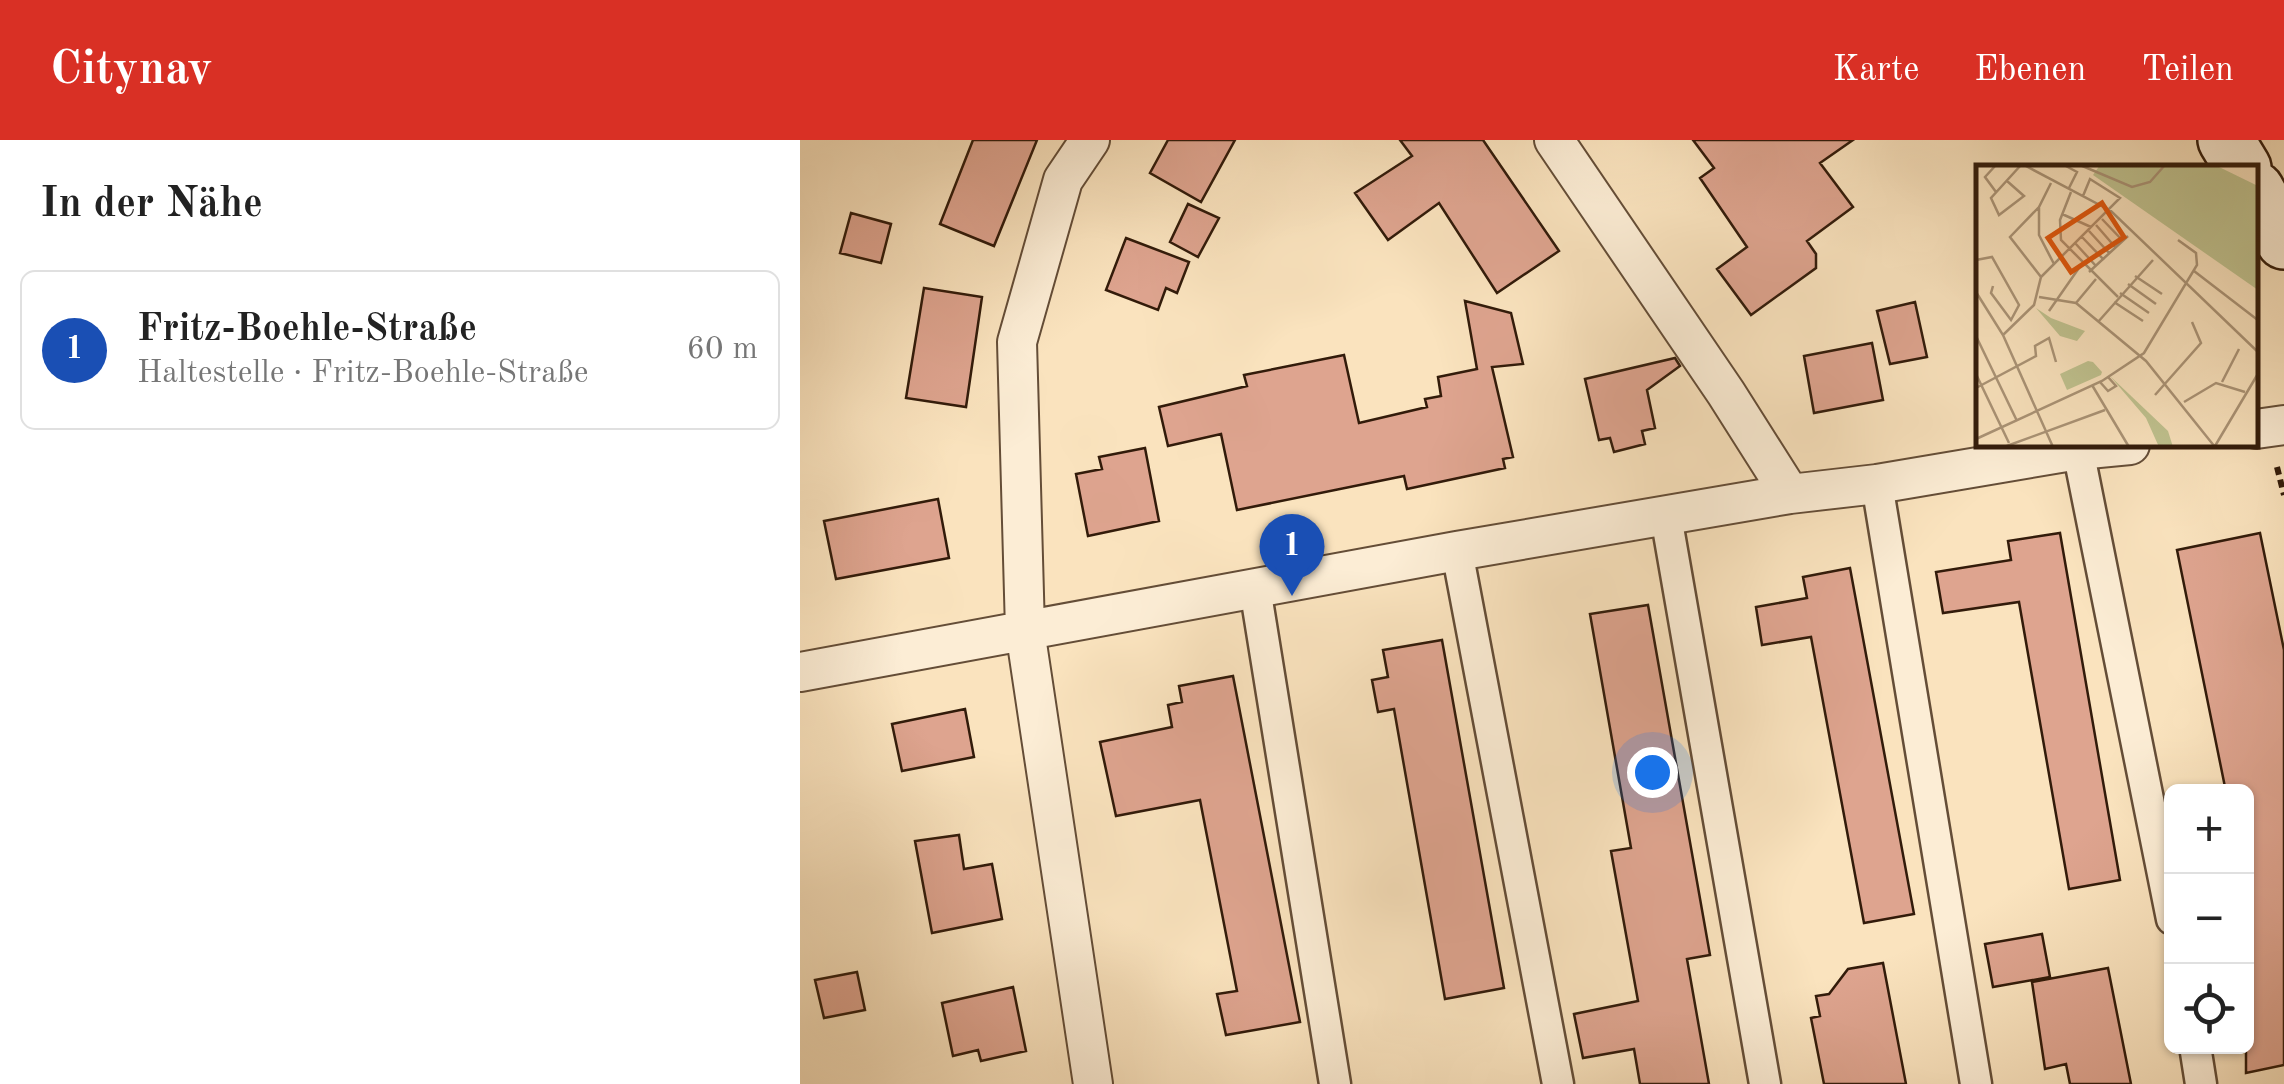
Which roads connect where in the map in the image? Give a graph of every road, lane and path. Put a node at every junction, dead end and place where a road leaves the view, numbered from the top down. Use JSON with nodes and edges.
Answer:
{"nodes":[{"id":1,"x":1090,"y":140,"type":"edge"},
{"id":2,"x":1554,"y":140,"type":"edge"},
{"id":3,"x":2226,"y":140,"type":"edge"},
{"id":4,"x":2242,"y":165,"type":"edge"},
{"id":5,"x":2259,"y":195,"type":"edge"},
{"id":6,"x":2284,"y":241,"type":"edge"},
{"id":7,"x":2284,"y":425,"type":"edge"},
{"id":8,"x":2259,"y":429,"type":"edge"},
{"id":9,"x":2099,"y":448,"type":"edge"},
{"id":10,"x":2078,"y":450,"type":"junction"},
{"id":11,"x":1877,"y":484,"type":"junction"},
{"id":12,"x":1790,"y":494,"type":"junction"},
{"id":13,"x":1666,"y":516,"type":"junction"},
{"id":14,"x":1456,"y":551,"type":"junction"},
{"id":15,"x":1255,"y":588,"type":"junction"},
{"id":16,"x":1025,"y":630,"type":"junction"},
{"id":17,"x":800,"y":672,"type":"edge"},
{"id":18,"x":2164,"y":878,"type":"edge"},
{"id":19,"x":2195,"y":1054,"type":"edge"},
{"id":20,"x":1093,"y":1084,"type":"edge"},
{"id":21,"x":1336,"y":1084,"type":"edge"},
{"id":22,"x":1558,"y":1084,"type":"edge"},
{"id":23,"x":1765,"y":1084,"type":"edge"},
{"id":24,"x":1976,"y":1084,"type":"edge"},
{"id":25,"x":2201,"y":1084,"type":"edge"}],
"edges":[{"from":1,"to":16,"type":"street"},
{"from":2,"to":12,"type":"street"},
{"from":3,"to":4,"type":"main road"},
{"from":5,"to":6,"type":"main road"},
{"from":7,"to":8,"type":"street"},
{"from":9,"to":10,"type":"street"},
{"from":10,"to":11,"type":"street"},
{"from":10,"to":18,"type":"street"},
{"from":11,"to":12,"type":"street"},
{"from":11,"to":24,"type":"street"},
{"from":12,"to":13,"type":"street"},
{"from":13,"to":14,"type":"street"},
{"from":13,"to":23,"type":"street"},
{"from":14,"to":15,"type":"street"},
{"from":14,"to":22,"type":"street"},
{"from":15,"to":16,"type":"street"},
{"from":15,"to":21,"type":"street"},
{"from":16,"to":17,"type":"street"},
{"from":16,"to":20,"type":"street"},
{"from":19,"to":25,"type":"street"}]}
